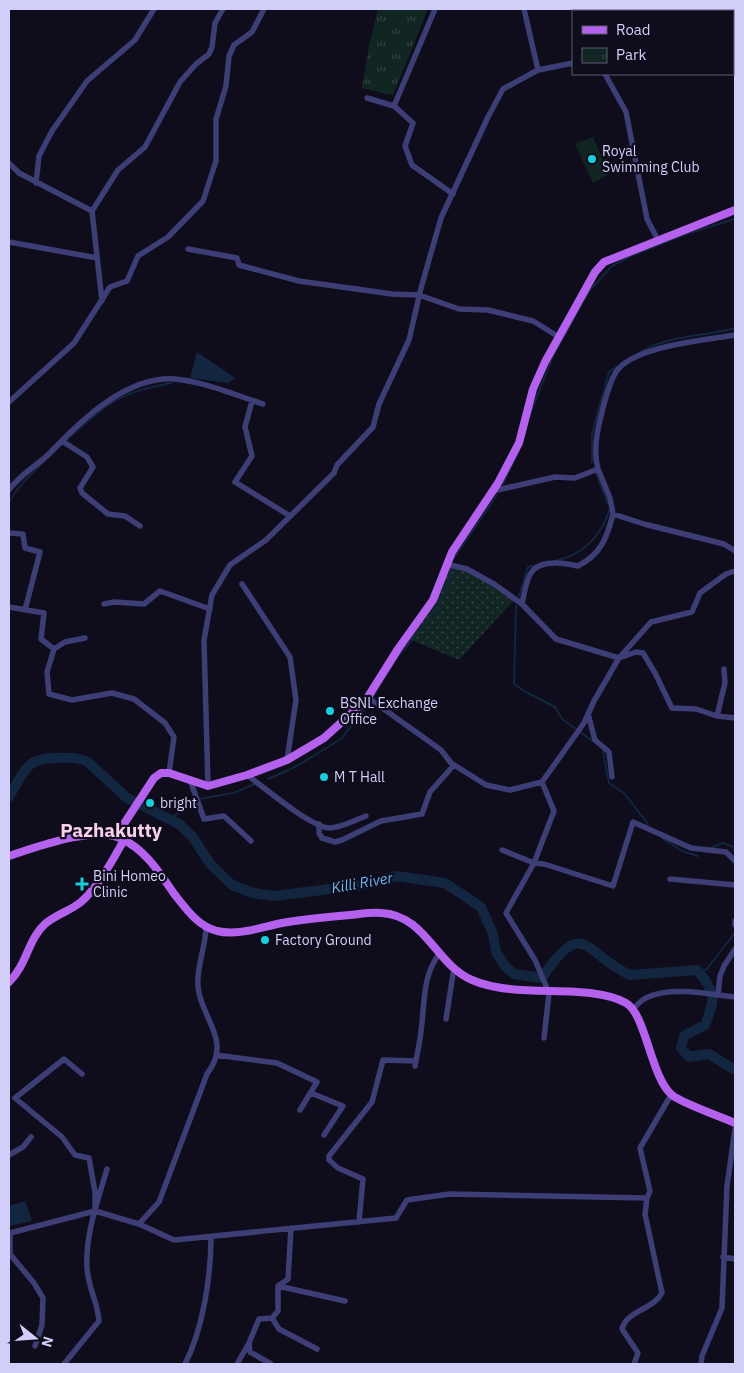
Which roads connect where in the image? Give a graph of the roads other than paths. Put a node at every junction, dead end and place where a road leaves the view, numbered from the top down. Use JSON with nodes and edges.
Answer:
{"nodes":[{"id":1,"x":154,"y":9,"type":"edge"},
{"id":2,"x":223,"y":9,"type":"edge"},
{"id":3,"x":264,"y":9,"type":"edge"},
{"id":4,"x":435,"y":9,"type":"edge"},
{"id":5,"x":524,"y":9,"type":"edge"},
{"id":6,"x":572,"y":63,"type":"edge"},
{"id":7,"x":538,"y":70,"type":"junction"},
{"id":8,"x":606,"y":75,"type":"edge"},
{"id":9,"x":367,"y":98,"type":"dead end"},
{"id":10,"x":394,"y":106,"type":"junction"},
{"id":11,"x":9,"y":163,"type":"edge"},
{"id":12,"x":36,"y":183,"type":"junction"},
{"id":13,"x":453,"y":194,"type":"junction"},
{"id":14,"x":735,"y":210,"type":"edge"},
{"id":15,"x":92,"y":211,"type":"junction"},
{"id":16,"x":658,"y":240,"type":"junction"},
{"id":17,"x":9,"y":242,"type":"edge"},
{"id":18,"x":188,"y":249,"type":"dead end"},
{"id":19,"x":97,"y":258,"type":"junction"},
{"id":20,"x":420,"y":295,"type":"junction"},
{"id":21,"x":102,"y":301,"type":"junction"},
{"id":22,"x":735,"y":335,"type":"edge"},
{"id":23,"x":559,"y":337,"type":"junction"},
{"id":24,"x":252,"y":401,"type":"junction"},
{"id":25,"x":9,"y":402,"type":"edge"},
{"id":26,"x":263,"y":404,"type":"dead end"},
{"id":27,"x":62,"y":440,"type":"junction"},
{"id":28,"x":598,"y":469,"type":"junction"},
{"id":29,"x":9,"y":490,"type":"edge"},
{"id":30,"x":493,"y":491,"type":"junction"},
{"id":31,"x":613,"y":514,"type":"junction"},
{"id":32,"x":290,"y":516,"type":"junction"},
{"id":33,"x":140,"y":526,"type":"dead end"},
{"id":34,"x":9,"y":533,"type":"edge"},
{"id":35,"x":735,"y":551,"type":"edge"},
{"id":36,"x":446,"y":564,"type":"junction"},
{"id":37,"x":735,"y":571,"type":"edge"},
{"id":38,"x":242,"y":584,"type":"dead end"},
{"id":39,"x":104,"y":604,"type":"dead end"},
{"id":40,"x":522,"y":604,"type":"junction"},
{"id":41,"x":9,"y":607,"type":"edge"},
{"id":42,"x":210,"y":609,"type":"junction"},
{"id":43,"x":25,"y":610,"type":"junction"},
{"id":44,"x":85,"y":638,"type":"dead end"},
{"id":45,"x":54,"y":648,"type":"junction"},
{"id":46,"x":619,"y":658,"type":"junction"},
{"id":47,"x":724,"y":669,"type":"dead end"},
{"id":48,"x":367,"y":697,"type":"junction"},
{"id":49,"x":588,"y":714,"type":"junction"},
{"id":50,"x":717,"y":716,"type":"junction"},
{"id":51,"x":735,"y":718,"type":"edge"},
{"id":52,"x":288,"y":760,"type":"junction"},
{"id":53,"x":454,"y":765,"type":"junction"},
{"id":54,"x":169,"y":773,"type":"junction"},
{"id":55,"x":247,"y":775,"type":"junction"},
{"id":56,"x":612,"y":778,"type":"dead end"},
{"id":57,"x":190,"y":780,"type":"junction"},
{"id":58,"x":542,"y":782,"type":"junction"},
{"id":59,"x":208,"y":786,"type":"junction"},
{"id":60,"x":366,"y":816,"type":"dead end"},
{"id":61,"x":319,"y":824,"type":"junction"},
{"id":62,"x":116,"y":836,"type":"junction"},
{"id":63,"x":124,"y":840,"type":"junction"},
{"id":64,"x":251,"y":841,"type":"dead end"},
{"id":65,"x":502,"y":850,"type":"dead end"},
{"id":66,"x":9,"y":856,"type":"edge"},
{"id":67,"x":735,"y":861,"type":"edge"},
{"id":68,"x":534,"y":863,"type":"junction"},
{"id":69,"x":670,"y":879,"type":"dead end"},
{"id":70,"x":735,"y":885,"type":"edge"},
{"id":71,"x":206,"y":926,"type":"junction"},
{"id":72,"x":735,"y":949,"type":"edge"},
{"id":73,"x":440,"y":953,"type":"junction"},
{"id":74,"x":454,"y":968,"type":"junction"},
{"id":75,"x":9,"y":982,"type":"edge"},
{"id":76,"x":548,"y":992,"type":"junction"},
{"id":77,"x":718,"y":995,"type":"junction"},
{"id":78,"x":735,"y":998,"type":"edge"},
{"id":79,"x":633,"y":1009,"type":"junction"},
{"id":80,"x":446,"y":1019,"type":"dead end"},
{"id":81,"x":544,"y":1038,"type":"dead end"},
{"id":82,"x":216,"y":1055,"type":"junction"},
{"id":83,"x":82,"y":1074,"type":"dead end"},
{"id":84,"x":311,"y":1093,"type":"junction"},
{"id":85,"x":672,"y":1095,"type":"junction"},
{"id":86,"x":300,"y":1110,"type":"dead end"},
{"id":87,"x":735,"y":1123,"type":"edge"},
{"id":88,"x":735,"y":1129,"type":"edge"},
{"id":89,"x":324,"y":1135,"type":"dead end"},
{"id":90,"x":31,"y":1137,"type":"dead end"},
{"id":91,"x":9,"y":1155,"type":"edge"},
{"id":92,"x":107,"y":1169,"type":"dead end"},
{"id":93,"x":646,"y":1198,"type":"junction"},
{"id":94,"x":95,"y":1210,"type":"junction"},
{"id":95,"x":359,"y":1222,"type":"junction"},
{"id":96,"x":139,"y":1224,"type":"junction"},
{"id":97,"x":291,"y":1228,"type":"junction"},
{"id":98,"x":211,"y":1237,"type":"junction"},
{"id":99,"x":10,"y":1253,"type":"edge"},
{"id":100,"x":723,"y":1257,"type":"junction"},
{"id":101,"x":735,"y":1259,"type":"edge"},
{"id":102,"x":278,"y":1286,"type":"junction"},
{"id":103,"x":345,"y":1301,"type":"dead end"},
{"id":104,"x":272,"y":1318,"type":"junction"},
{"id":105,"x":249,"y":1343,"type":"junction"},
{"id":106,"x":35,"y":1346,"type":"dead end"},
{"id":107,"x":317,"y":1349,"type":"dead end"},
{"id":108,"x":64,"y":1364,"type":"edge"},
{"id":109,"x":185,"y":1364,"type":"edge"},
{"id":110,"x":237,"y":1364,"type":"edge"},
{"id":111,"x":271,"y":1364,"type":"edge"},
{"id":112,"x":634,"y":1364,"type":"edge"},
{"id":113,"x":701,"y":1364,"type":"edge"}],
"edges":[{"from":1,"to":12,"type":"street"},
{"from":2,"to":15,"type":"street"},
{"from":3,"to":21,"type":"street"},
{"from":4,"to":10,"type":"street"},
{"from":5,"to":7,"type":"street"},
{"from":6,"to":7,"type":"street"},
{"from":7,"to":13,"type":"street"},
{"from":8,"to":16,"type":"street"},
{"from":9,"to":10,"type":"street"},
{"from":10,"to":13,"type":"street"},
{"from":11,"to":12,"type":"street"},
{"from":12,"to":15,"type":"street"},
{"from":13,"to":20,"type":"street"},
{"from":14,"to":16,"type":"main road"},
{"from":15,"to":19,"type":"street"},
{"from":16,"to":23,"type":"main road"},
{"from":17,"to":19,"type":"street"},
{"from":18,"to":20,"type":"street"},
{"from":19,"to":21,"type":"street"},
{"from":20,"to":23,"type":"street"},
{"from":20,"to":32,"type":"street"},
{"from":21,"to":25,"type":"street"},
{"from":22,"to":28,"type":"street"},
{"from":23,"to":30,"type":"main road"},
{"from":24,"to":26,"type":"street"},
{"from":24,"to":27,"type":"street"},
{"from":24,"to":32,"type":"street"},
{"from":27,"to":29,"type":"street"},
{"from":27,"to":33,"type":"street"},
{"from":28,"to":30,"type":"street"},
{"from":28,"to":31,"type":"street"},
{"from":30,"to":36,"type":"main road"},
{"from":31,"to":35,"type":"street"},
{"from":31,"to":40,"type":"street"},
{"from":32,"to":42,"type":"street"},
{"from":34,"to":43,"type":"street"},
{"from":36,"to":40,"type":"street"},
{"from":36,"to":48,"type":"main road"},
{"from":37,"to":46,"type":"street"},
{"from":38,"to":52,"type":"street"},
{"from":39,"to":42,"type":"street"},
{"from":40,"to":46,"type":"street"},
{"from":41,"to":43,"type":"street"},
{"from":42,"to":59,"type":"street"},
{"from":43,"to":45,"type":"street"},
{"from":44,"to":45,"type":"street"},
{"from":45,"to":54,"type":"street"},
{"from":46,"to":49,"type":"street"},
{"from":46,"to":50,"type":"street"},
{"from":47,"to":50,"type":"street"},
{"from":48,"to":52,"type":"main road"},
{"from":48,"to":53,"type":"street"},
{"from":49,"to":56,"type":"street"},
{"from":49,"to":58,"type":"street"},
{"from":50,"to":51,"type":"street"},
{"from":52,"to":55,"type":"main road"},
{"from":53,"to":58,"type":"street"},
{"from":53,"to":61,"type":"street"},
{"from":54,"to":57,"type":"main road"},
{"from":54,"to":62,"type":"main road"},
{"from":55,"to":59,"type":"main road"},
{"from":55,"to":61,"type":"street"},
{"from":57,"to":59,"type":"main road"},
{"from":57,"to":64,"type":"street"},
{"from":58,"to":68,"type":"street"},
{"from":60,"to":61,"type":"street"},
{"from":62,"to":63,"type":"main road"},
{"from":62,"to":66,"type":"main road"},
{"from":63,"to":71,"type":"main road"},
{"from":63,"to":75,"type":"main road"},
{"from":65,"to":68,"type":"street"},
{"from":67,"to":68,"type":"street"},
{"from":68,"to":76,"type":"street"},
{"from":69,"to":70,"type":"street"},
{"from":71,"to":73,"type":"main road"},
{"from":71,"to":82,"type":"street"},
{"from":72,"to":77,"type":"street"},
{"from":73,"to":74,"type":"main road"},
{"from":73,"to":95,"type":"street"},
{"from":74,"to":76,"type":"main road"},
{"from":74,"to":80,"type":"street"},
{"from":76,"to":79,"type":"main road"},
{"from":76,"to":81,"type":"street"},
{"from":77,"to":78,"type":"street"},
{"from":77,"to":79,"type":"street"},
{"from":79,"to":85,"type":"main road"},
{"from":82,"to":84,"type":"street"},
{"from":82,"to":96,"type":"street"},
{"from":83,"to":94,"type":"street"},
{"from":84,"to":86,"type":"street"},
{"from":84,"to":89,"type":"street"},
{"from":85,"to":87,"type":"main road"},
{"from":85,"to":93,"type":"street"},
{"from":88,"to":100,"type":"street"},
{"from":90,"to":91,"type":"street"},
{"from":92,"to":94,"type":"street"},
{"from":93,"to":95,"type":"street"},
{"from":93,"to":112,"type":"street"},
{"from":94,"to":96,"type":"street"},
{"from":94,"to":99,"type":"street"},
{"from":94,"to":108,"type":"street"},
{"from":95,"to":97,"type":"street"},
{"from":96,"to":98,"type":"street"},
{"from":97,"to":98,"type":"street"},
{"from":97,"to":102,"type":"street"},
{"from":98,"to":109,"type":"street"},
{"from":99,"to":106,"type":"street"},
{"from":100,"to":101,"type":"street"},
{"from":100,"to":113,"type":"street"},
{"from":102,"to":103,"type":"street"},
{"from":102,"to":104,"type":"street"},
{"from":104,"to":105,"type":"street"},
{"from":104,"to":107,"type":"street"},
{"from":105,"to":110,"type":"street"},
{"from":105,"to":111,"type":"street"}]}
